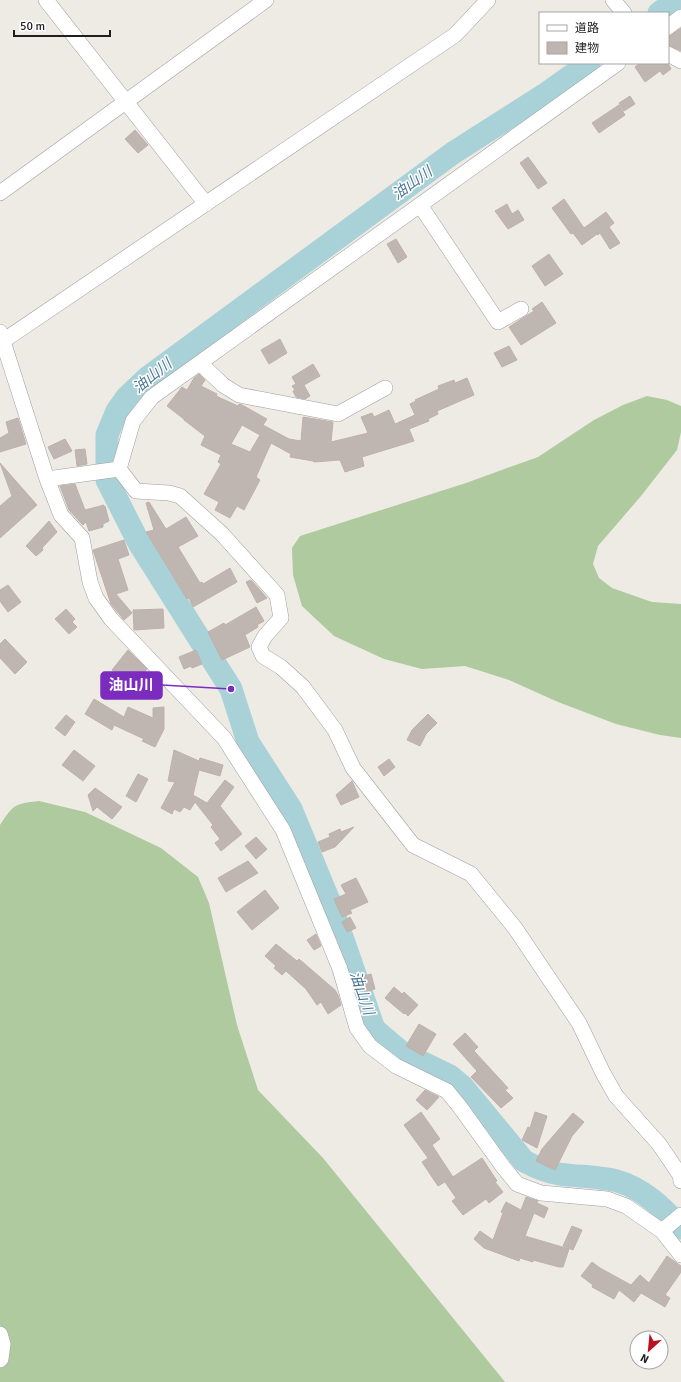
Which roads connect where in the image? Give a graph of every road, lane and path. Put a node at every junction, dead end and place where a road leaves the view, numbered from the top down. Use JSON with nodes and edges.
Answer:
{"nodes":[{"id":1,"x":46,"y":0,"type":"edge"},
{"id":2,"x":266,"y":0,"type":"edge"},
{"id":3,"x":488,"y":0,"type":"edge"},
{"id":4,"x":613,"y":0,"type":"edge"},
{"id":5,"x":623,"y":12,"type":"edge"},
{"id":6,"x":681,"y":17,"type":"edge"},
{"id":7,"x":669,"y":26,"type":"edge"},
{"id":8,"x":669,"y":55,"type":"edge"},
{"id":9,"x":681,"y":61,"type":"edge"},
{"id":10,"x":617,"y":64,"type":"edge"},
{"id":11,"x":126,"y":102,"type":"junction"},
{"id":12,"x":0,"y":193,"type":"edge"},
{"id":13,"x":206,"y":204,"type":"junction"},
{"id":14,"x":420,"y":205,"type":"junction"},
{"id":15,"x":521,"y":309,"type":"dead end"},
{"id":16,"x":1,"y":339,"type":"edge"},
{"id":17,"x":200,"y":363,"type":"junction"},
{"id":18,"x":385,"y":388,"type":"dead end"},
{"id":19,"x":119,"y":469,"type":"junction"},
{"id":20,"x":48,"y":479,"type":"junction"},
{"id":21,"x":681,"y":1181,"type":"edge"},
{"id":22,"x":681,"y":1215,"type":"edge"},
{"id":23,"x":662,"y":1231,"type":"junction"},
{"id":24,"x":681,"y":1255,"type":"edge"},
{"id":25,"x":0,"y":1334,"type":"edge"},
{"id":26,"x":0,"y":1360,"type":"edge"}],
"edges":[{"from":1,"to":11,"type":"street"},
{"from":2,"to":11,"type":"street"},
{"from":3,"to":13,"type":"street"},
{"from":4,"to":5,"type":"street"},
{"from":6,"to":7,"type":"street"},
{"from":8,"to":9,"type":"street"},
{"from":10,"to":14,"type":"street"},
{"from":11,"to":12,"type":"street"},
{"from":11,"to":13,"type":"street"},
{"from":13,"to":16,"type":"street"},
{"from":14,"to":15,"type":"street"},
{"from":14,"to":17,"type":"street"},
{"from":16,"to":20,"type":"street"},
{"from":17,"to":18,"type":"street"},
{"from":17,"to":19,"type":"street"},
{"from":19,"to":20,"type":"street"},
{"from":19,"to":21,"type":"street"},
{"from":20,"to":23,"type":"street"},
{"from":22,"to":23,"type":"street"},
{"from":23,"to":24,"type":"street"},
{"from":25,"to":26,"type":"street"}]}
